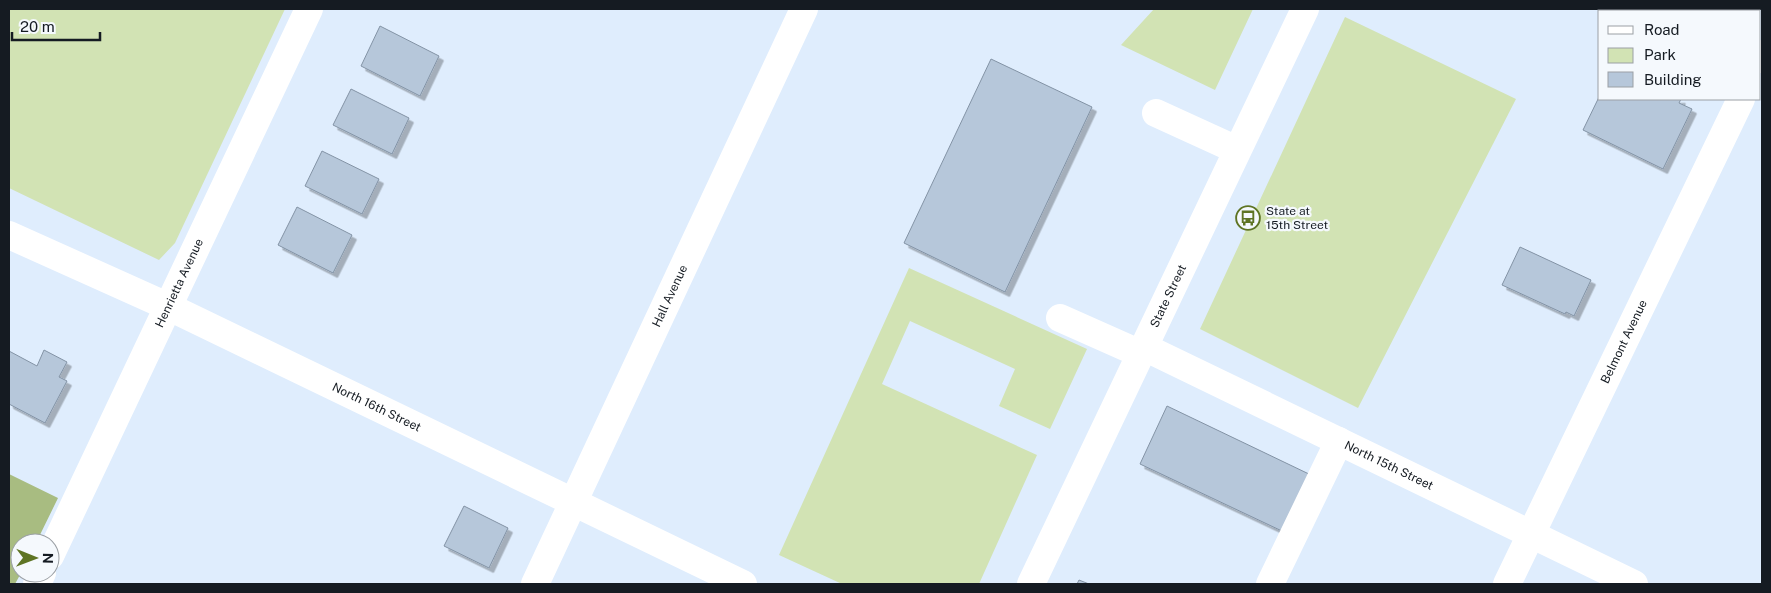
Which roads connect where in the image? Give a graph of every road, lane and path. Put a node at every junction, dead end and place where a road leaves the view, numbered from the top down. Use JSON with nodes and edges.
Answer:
{"nodes":[{"id":1,"x":309,"y":9,"type":"edge"},
{"id":2,"x":804,"y":9,"type":"edge"},
{"id":3,"x":1306,"y":9,"type":"edge"},
{"id":4,"x":1741,"y":100,"type":"edge"},
{"id":5,"x":1156,"y":114,"type":"dead end"},
{"id":6,"x":1237,"y":150,"type":"junction"},
{"id":7,"x":9,"y":234,"type":"edge"},
{"id":8,"x":167,"y":306,"type":"junction"},
{"id":9,"x":1060,"y":318,"type":"dead end"},
{"id":10,"x":1142,"y":351,"type":"junction"},
{"id":11,"x":1339,"y":441,"type":"junction"},
{"id":12,"x":573,"y":503,"type":"junction"},
{"id":13,"x":1531,"y":534,"type":"junction"},
{"id":14,"x":60,"y":535,"type":"edge"},
{"id":15,"x":535,"y":584,"type":"edge"},
{"id":16,"x":742,"y":584,"type":"edge"},
{"id":17,"x":1031,"y":584,"type":"edge"},
{"id":18,"x":1270,"y":584,"type":"edge"},
{"id":19,"x":1507,"y":584,"type":"edge"},
{"id":20,"x":1634,"y":584,"type":"edge"}],
"edges":[{"from":1,"to":8,"type":"street","name":"Henrietta Avenue"},
{"from":2,"to":12,"type":"street","name":"Hall Avenue"},
{"from":3,"to":6,"type":"street","name":"State Street"},
{"from":4,"to":13,"type":"street","name":"Belmont Avenue"},
{"from":5,"to":6,"type":"street"},
{"from":6,"to":10,"type":"street","name":"State Street"},
{"from":7,"to":8,"type":"street","name":"North 16th Street"},
{"from":8,"to":12,"type":"street","name":"North 16th Street"},
{"from":8,"to":14,"type":"street","name":"Henrietta Avenue"},
{"from":9,"to":10,"type":"street","name":"North 15th Street"},
{"from":10,"to":11,"type":"street","name":"North 15th Street"},
{"from":10,"to":17,"type":"street","name":"State Street"},
{"from":11,"to":13,"type":"street","name":"North 15th Street"},
{"from":11,"to":18,"type":"street"},
{"from":12,"to":15,"type":"street","name":"Hall Avenue"},
{"from":12,"to":16,"type":"street","name":"North 16th Street"},
{"from":13,"to":19,"type":"street","name":"Belmont Avenue"},
{"from":13,"to":20,"type":"street","name":"North 15th Street"}]}
